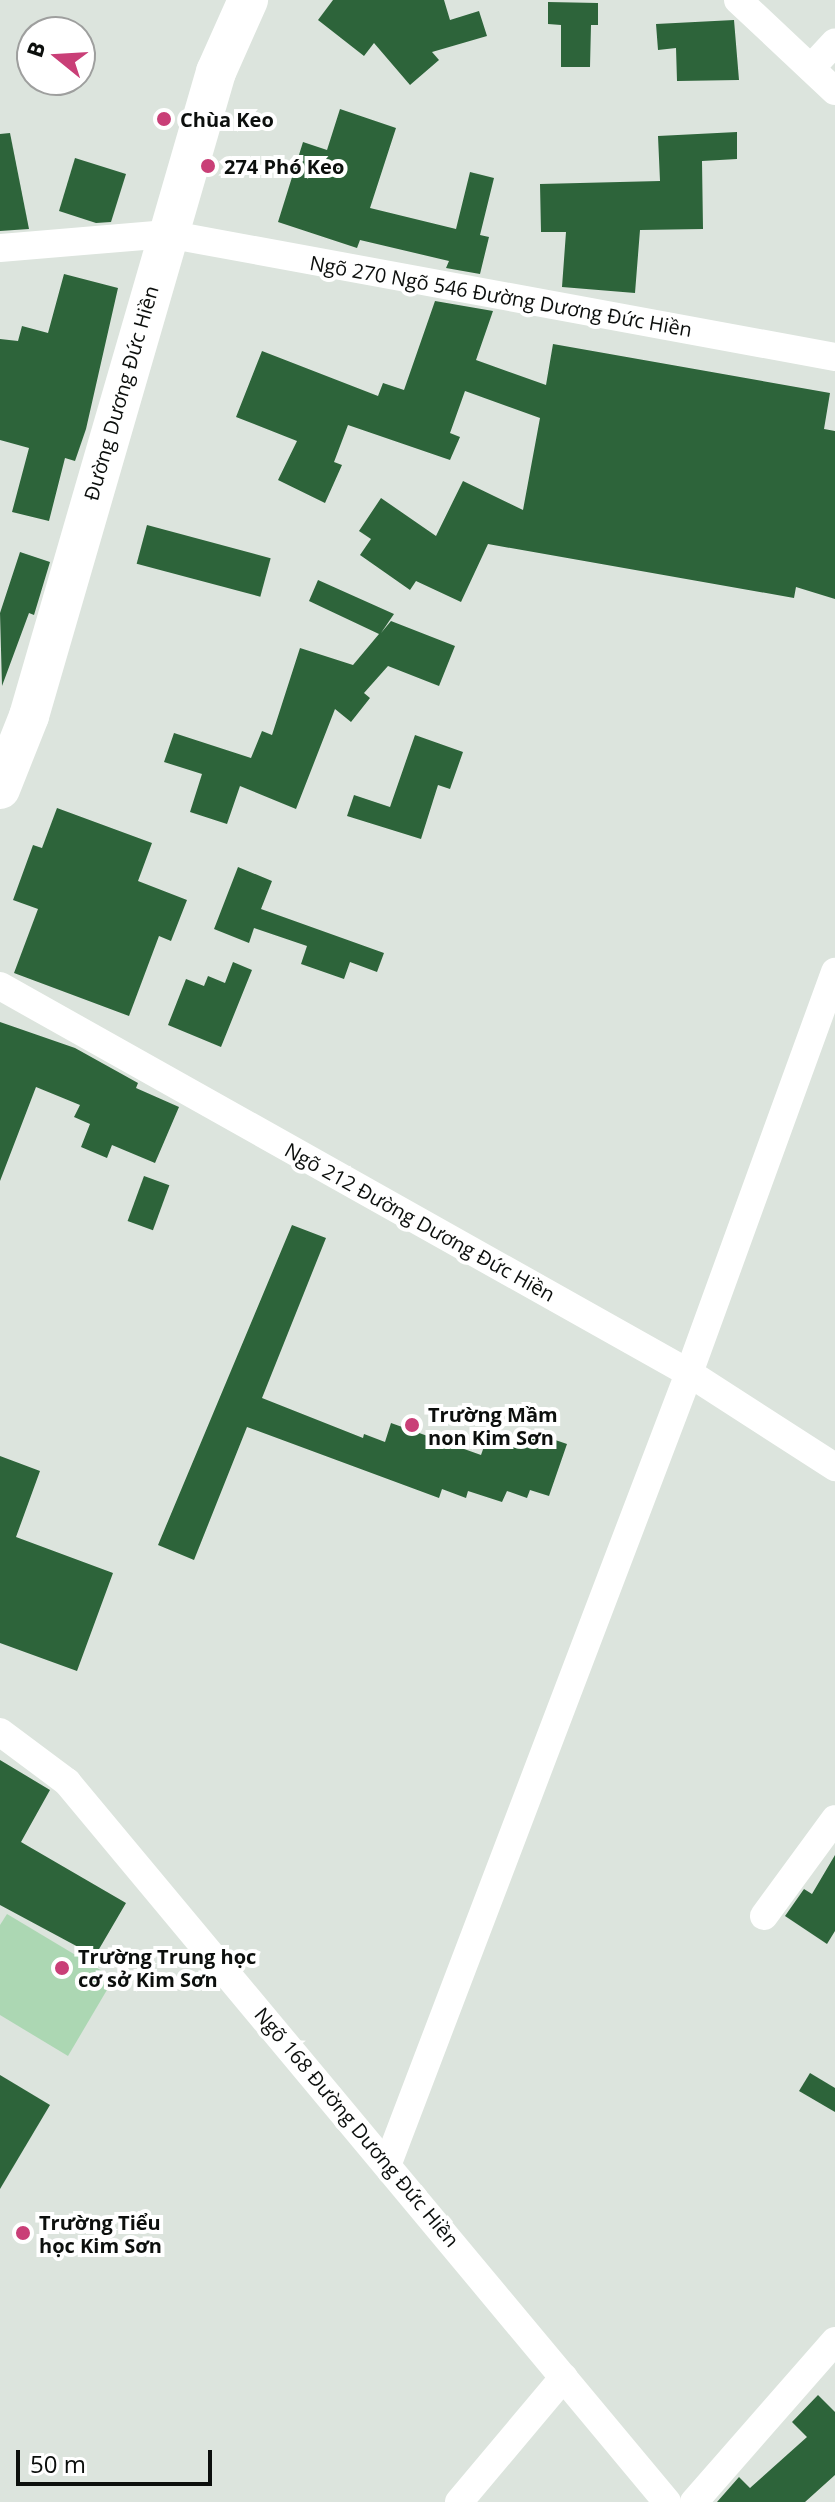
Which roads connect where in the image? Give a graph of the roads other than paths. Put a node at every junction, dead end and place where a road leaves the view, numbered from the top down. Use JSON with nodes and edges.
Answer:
{"nodes":[{"id":1,"x":248,"y":0,"type":"edge"},
{"id":2,"x":738,"y":0,"type":"edge"},
{"id":3,"x":835,"y":42,"type":"edge"},
{"id":4,"x":811,"y":68,"type":"junction"},
{"id":5,"x":835,"y":91,"type":"edge"},
{"id":6,"x":167,"y":234,"type":"junction"},
{"id":7,"x":0,"y":248,"type":"edge"},
{"id":8,"x":835,"y":357,"type":"edge"},
{"id":9,"x":0,"y":789,"type":"edge"},
{"id":10,"x":835,"y":972,"type":"edge"},
{"id":11,"x":0,"y":986,"type":"edge"},
{"id":12,"x":689,"y":1373,"type":"junction"},
{"id":13,"x":835,"y":1467,"type":"edge"},
{"id":14,"x":0,"y":1732,"type":"edge"},
{"id":15,"x":835,"y":1819,"type":"edge"},
{"id":16,"x":764,"y":1916,"type":"dead end"},
{"id":17,"x":388,"y":2163,"type":"junction"},
{"id":18,"x":835,"y":2341,"type":"edge"},
{"id":19,"x":564,"y":2377,"type":"junction"},
{"id":20,"x":459,"y":2502,"type":"edge"},
{"id":21,"x":667,"y":2502,"type":"edge"},
{"id":22,"x":694,"y":2502,"type":"edge"}],
"edges":[{"from":1,"to":6,"type":"highway","name":"Đường Dương Đức Hiền"},
{"from":2,"to":4,"type":"street"},
{"from":3,"to":4,"type":"street"},
{"from":4,"to":5,"type":"street"},
{"from":6,"to":7,"type":"street","name":"Ngõ 270 Ngõ 546 Đường Dương Đức Hiền"},
{"from":6,"to":8,"type":"street","name":"Ngõ 270 Ngõ 546 Đường Dương Đức Hiền"},
{"from":6,"to":9,"type":"highway","name":"Đường Dương Đức Hiền"},
{"from":10,"to":12,"type":"street"},
{"from":11,"to":12,"type":"street","name":"Ngõ 212 Đường Dương Đức Hiền"},
{"from":12,"to":13,"type":"street","name":"Ngõ 212 Đường Dương Đức Hiền"},
{"from":12,"to":17,"type":"street"},
{"from":14,"to":17,"type":"street","name":"Ngõ 168 Đường Dương Đức Hiền"},
{"from":15,"to":16,"type":"street"},
{"from":17,"to":19,"type":"street","name":"Ngõ 168 Đường Dương Đức Hiền"},
{"from":18,"to":22,"type":"street"},
{"from":19,"to":20,"type":"street"},
{"from":19,"to":21,"type":"street","name":"Ngõ 168 Đường Dương Đức Hiền"}]}
